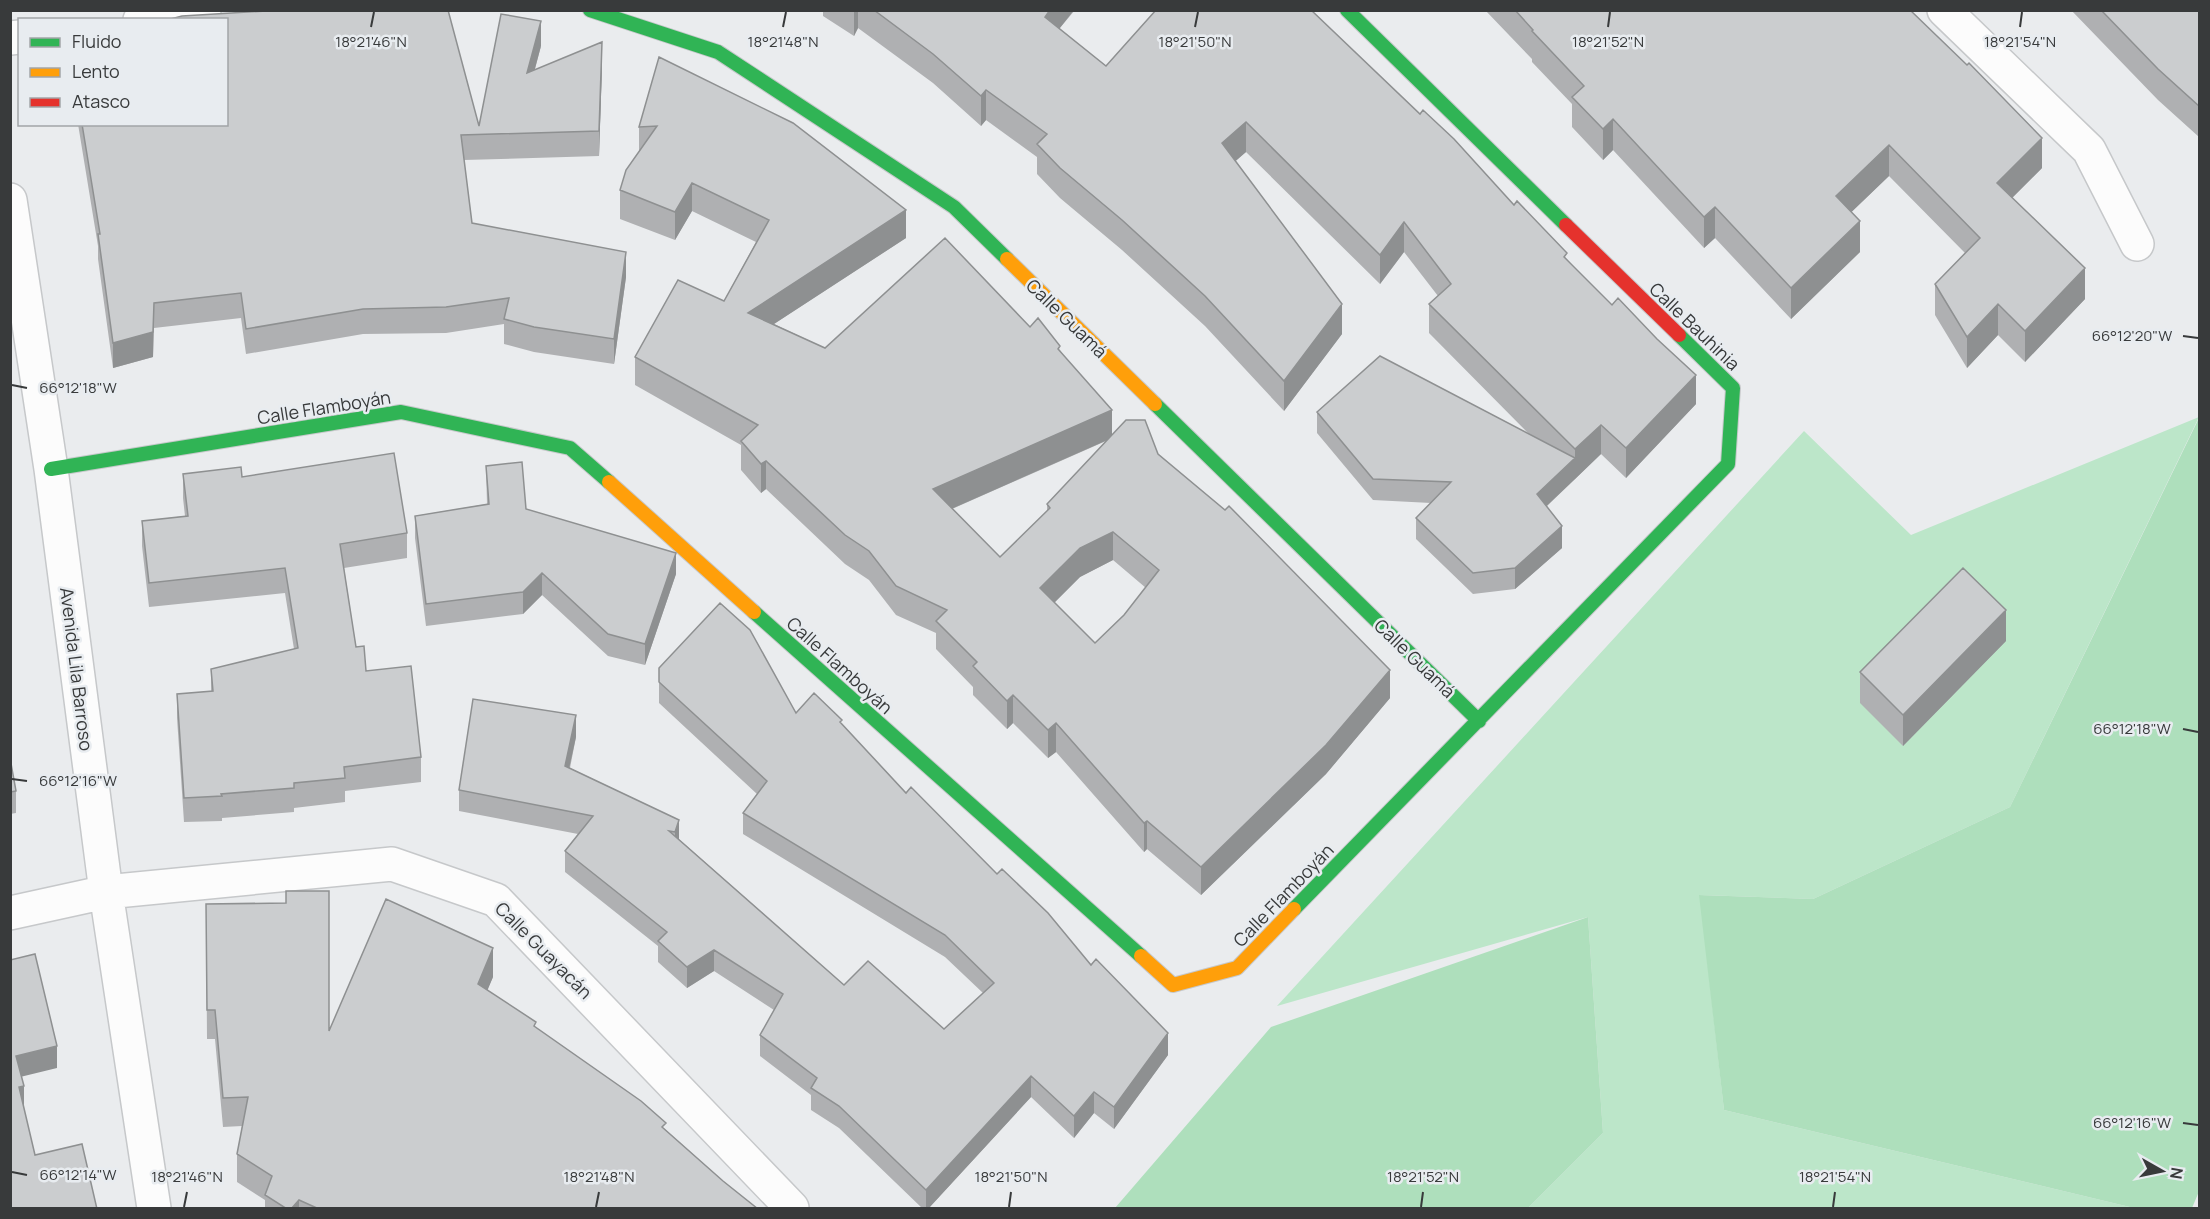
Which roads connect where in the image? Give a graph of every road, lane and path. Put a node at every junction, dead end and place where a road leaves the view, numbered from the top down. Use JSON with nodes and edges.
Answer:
{"nodes":[{"id":1,"x":204,"y":10,"type":"edge"},
{"id":2,"x":590,"y":10,"type":"edge"},
{"id":3,"x":1347,"y":10,"type":"edge"},
{"id":4,"x":1944,"y":10,"type":"edge"},
{"id":5,"x":153,"y":18,"type":"edge"},
{"id":6,"x":10,"y":200,"type":"edge"},
{"id":7,"x":2137,"y":244,"type":"dead end"},
{"id":8,"x":51,"y":470,"type":"junction"},
{"id":9,"x":1479,"y":721,"type":"junction"},
{"id":10,"x":106,"y":892,"type":"junction"},
{"id":11,"x":10,"y":913,"type":"edge"},
{"id":12,"x":154,"y":1209,"type":"edge"},
{"id":13,"x":792,"y":1209,"type":"edge"}],
"edges":[{"from":1,"to":5,"type":"street"},
{"from":2,"to":9,"type":"street","name":"Calle Guamá"},
{"from":3,"to":9,"type":"street","name":"Calle Bauhinia"},
{"from":4,"to":7,"type":"street"},
{"from":6,"to":8,"type":"street","name":"Avenida Lila Barroso"},
{"from":8,"to":9,"type":"street","name":"Calle Flamboyán"},
{"from":8,"to":10,"type":"street","name":"Avenida Lila Barroso"},
{"from":10,"to":11,"type":"street","name":"Calle Guayacán"},
{"from":10,"to":12,"type":"street","name":"Avenida Lila Barroso"},
{"from":10,"to":13,"type":"street","name":"Calle Guayacán"}]}
